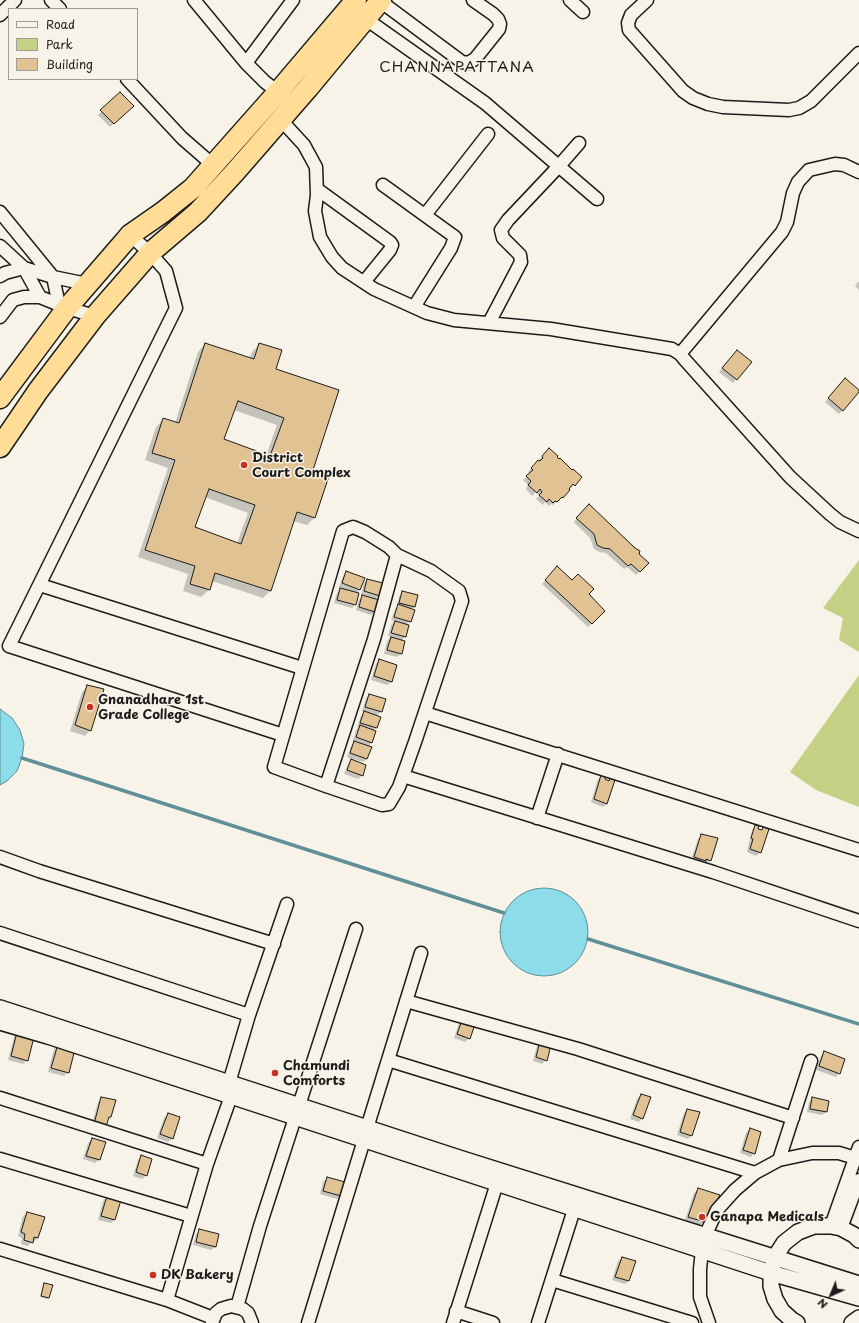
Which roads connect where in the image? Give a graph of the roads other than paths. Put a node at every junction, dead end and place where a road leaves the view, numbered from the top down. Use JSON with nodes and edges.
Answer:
{"nodes":[{"id":1,"x":14,"y":0,"type":"edge"},
{"id":2,"x":51,"y":0,"type":"edge"},
{"id":3,"x":194,"y":0,"type":"edge"},
{"id":4,"x":294,"y":0,"type":"edge"},
{"id":5,"x":356,"y":0,"type":"edge"},
{"id":6,"x":473,"y":0,"type":"edge"},
{"id":7,"x":570,"y":0,"type":"edge"},
{"id":8,"x":647,"y":0,"type":"edge"},
{"id":9,"x":380,"y":1,"type":"edge"},
{"id":10,"x":59,"y":8,"type":"edge"},
{"id":11,"x":583,"y":12,"type":"dead end"},
{"id":12,"x":0,"y":15,"type":"edge"},
{"id":13,"x":366,"y":19,"type":"junction"},
{"id":14,"x":859,"y":53,"type":"edge"},
{"id":15,"x":246,"y":63,"type":"junction"},
{"id":16,"x":128,"y":80,"type":"edge"},
{"id":17,"x":272,"y":99,"type":"junction"},
{"id":18,"x":281,"y":120,"type":"junction"},
{"id":19,"x":488,"y":134,"type":"dead end"},
{"id":20,"x":579,"y":143,"type":"dead end"},
{"id":21,"x":213,"y":166,"type":"junction"},
{"id":22,"x":559,"y":166,"type":"junction"},
{"id":23,"x":859,"y":172,"type":"edge"},
{"id":24,"x":384,"y":185,"type":"dead end"},
{"id":25,"x":317,"y":189,"type":"junction"},
{"id":26,"x":597,"y":199,"type":"dead end"},
{"id":27,"x":0,"y":212,"type":"edge"},
{"id":28,"x":425,"y":215,"type":"junction"},
{"id":29,"x":130,"y":235,"type":"junction"},
{"id":30,"x":0,"y":246,"type":"edge"},
{"id":31,"x":150,"y":253,"type":"junction"},
{"id":32,"x":24,"y":268,"type":"junction"},
{"id":33,"x":0,"y":276,"type":"edge"},
{"id":34,"x":53,"y":277,"type":"junction"},
{"id":35,"x":364,"y":282,"type":"junction"},
{"id":36,"x":87,"y":284,"type":"junction"},
{"id":37,"x":40,"y":297,"type":"junction"},
{"id":38,"x":63,"y":306,"type":"junction"},
{"id":39,"x":414,"y":307,"type":"junction"},
{"id":40,"x":95,"y":316,"type":"junction"},
{"id":41,"x":0,"y":317,"type":"edge"},
{"id":42,"x":489,"y":323,"type":"junction"},
{"id":43,"x":680,"y":354,"type":"junction"},
{"id":44,"x":0,"y":398,"type":"edge"},
{"id":45,"x":0,"y":447,"type":"edge"},
{"id":46,"x":859,"y":531,"type":"edge"},
{"id":47,"x":397,"y":555,"type":"junction"},
{"id":48,"x":40,"y":584,"type":"junction"},
{"id":49,"x":302,"y":668,"type":"junction"},
{"id":50,"x":425,"y":713,"type":"junction"},
{"id":51,"x":283,"y":735,"type":"junction"},
{"id":52,"x":558,"y":754,"type":"junction"},
{"id":53,"x":403,"y":776,"type":"junction"},
{"id":54,"x":326,"y":786,"type":"junction"},
{"id":55,"x":537,"y":818,"type":"junction"},
{"id":56,"x":859,"y":850,"type":"edge"},
{"id":57,"x":0,"y":857,"type":"edge"},
{"id":58,"x":287,"y":904,"type":"dead end"},
{"id":59,"x":859,"y":922,"type":"edge"},
{"id":60,"x":356,"y":929,"type":"dead end"},
{"id":61,"x":0,"y":933,"type":"edge"},
{"id":62,"x":274,"y":944,"type":"junction"},
{"id":63,"x":421,"y":953,"type":"dead end"},
{"id":64,"x":406,"y":1001,"type":"junction"},
{"id":65,"x":0,"y":1008,"type":"edge"},
{"id":66,"x":249,"y":1015,"type":"junction"},
{"id":67,"x":0,"y":1022,"type":"edge"},
{"id":68,"x":388,"y":1060,"type":"junction"},
{"id":69,"x":812,"y":1061,"type":"dead end"},
{"id":70,"x":230,"y":1089,"type":"junction"},
{"id":71,"x":0,"y":1098,"type":"edge"},
{"id":72,"x":297,"y":1112,"type":"junction"},
{"id":73,"x":793,"y":1118,"type":"junction"},
{"id":74,"x":366,"y":1134,"type":"junction"},
{"id":75,"x":858,"y":1154,"type":"edge"},
{"id":76,"x":0,"y":1159,"type":"edge"},
{"id":77,"x":779,"y":1160,"type":"junction"},
{"id":78,"x":207,"y":1164,"type":"junction"},
{"id":79,"x":755,"y":1173,"type":"junction"},
{"id":80,"x":859,"y":1180,"type":"edge"},
{"id":81,"x":497,"y":1183,"type":"junction"},
{"id":82,"x":576,"y":1202,"type":"junction"},
{"id":83,"x":191,"y":1216,"type":"junction"},
{"id":84,"x":836,"y":1227,"type":"junction"},
{"id":85,"x":859,"y":1240,"type":"edge"},
{"id":86,"x":704,"y":1243,"type":"junction"},
{"id":87,"x":0,"y":1249,"type":"edge"},
{"id":88,"x":775,"y":1257,"type":"junction"},
{"id":89,"x":771,"y":1273,"type":"junction"},
{"id":90,"x":552,"y":1280,"type":"junction"},
{"id":91,"x":859,"y":1284,"type":"edge"},
{"id":92,"x":859,"y":1298,"type":"edge"},
{"id":93,"x":167,"y":1300,"type":"junction"},
{"id":94,"x":237,"y":1307,"type":"junction"},
{"id":95,"x":456,"y":1311,"type":"junction"},
{"id":96,"x":859,"y":1318,"type":"edge"},
{"id":97,"x":213,"y":1321,"type":"edge"},
{"id":98,"x":252,"y":1323,"type":"edge"},
{"id":99,"x":308,"y":1323,"type":"edge"},
{"id":100,"x":453,"y":1323,"type":"edge"},
{"id":101,"x":493,"y":1323,"type":"edge"},
{"id":102,"x":538,"y":1323,"type":"edge"},
{"id":103,"x":692,"y":1323,"type":"edge"},
{"id":104,"x":709,"y":1323,"type":"edge"},
{"id":105,"x":797,"y":1323,"type":"edge"},
{"id":106,"x":852,"y":1323,"type":"edge"}],
"edges":[{"from":1,"to":12,"type":"street"},
{"from":2,"to":10,"type":"street"},
{"from":3,"to":15,"type":"street"},
{"from":4,"to":15,"type":"street"},
{"from":5,"to":17,"type":"highway"},
{"from":6,"to":9,"type":"street"},
{"from":7,"to":11,"type":"street"},
{"from":8,"to":14,"type":"street"},
{"from":9,"to":13,"type":"highway"},
{"from":13,"to":18,"type":"highway"},
{"from":13,"to":22,"type":"street"},
{"from":15,"to":17,"type":"street"},
{"from":16,"to":21,"type":"street"},
{"from":17,"to":18,"type":"highway"},
{"from":17,"to":21,"type":"highway"},
{"from":18,"to":25,"type":"street"},
{"from":18,"to":31,"type":"highway"},
{"from":19,"to":28,"type":"street"},
{"from":20,"to":22,"type":"street"},
{"from":21,"to":29,"type":"highway"},
{"from":22,"to":26,"type":"street"},
{"from":22,"to":42,"type":"street"},
{"from":23,"to":43,"type":"street"},
{"from":24,"to":28,"type":"street"},
{"from":25,"to":35,"type":"street"},
{"from":25,"to":35,"type":"street"},
{"from":27,"to":34,"type":"street"},
{"from":28,"to":39,"type":"street"},
{"from":29,"to":31,"type":"street"},
{"from":29,"to":36,"type":"highway"},
{"from":30,"to":32,"type":"street"},
{"from":31,"to":40,"type":"highway"},
{"from":31,"to":48,"type":"street"},
{"from":32,"to":33,"type":"street"},
{"from":32,"to":34,"type":"street"},
{"from":32,"to":37,"type":"street"},
{"from":34,"to":36,"type":"street"},
{"from":34,"to":38,"type":"street"},
{"from":35,"to":39,"type":"street"},
{"from":36,"to":38,"type":"highway"},
{"from":37,"to":38,"type":"street"},
{"from":37,"to":41,"type":"street"},
{"from":38,"to":40,"type":"street"},
{"from":38,"to":44,"type":"highway"},
{"from":39,"to":42,"type":"street"},
{"from":40,"to":45,"type":"highway"},
{"from":42,"to":43,"type":"street"},
{"from":43,"to":46,"type":"street"},
{"from":47,"to":49,"type":"street"},
{"from":47,"to":50,"type":"street"},
{"from":47,"to":54,"type":"street"},
{"from":48,"to":49,"type":"street"},
{"from":48,"to":51,"type":"street"},
{"from":49,"to":51,"type":"street"},
{"from":50,"to":52,"type":"street"},
{"from":50,"to":53,"type":"street"},
{"from":51,"to":54,"type":"street"},
{"from":52,"to":55,"type":"street"},
{"from":52,"to":56,"type":"street"},
{"from":53,"to":54,"type":"street"},
{"from":53,"to":55,"type":"street"},
{"from":55,"to":59,"type":"street"},
{"from":57,"to":62,"type":"street"},
{"from":58,"to":62,"type":"street"},
{"from":60,"to":72,"type":"street"},
{"from":61,"to":66,"type":"street"},
{"from":62,"to":66,"type":"street"},
{"from":63,"to":64,"type":"street"},
{"from":64,"to":68,"type":"street"},
{"from":64,"to":73,"type":"street"},
{"from":65,"to":70,"type":"street"},
{"from":66,"to":70,"type":"street"},
{"from":67,"to":70,"type":"street"},
{"from":68,"to":74,"type":"street"},
{"from":68,"to":79,"type":"street"},
{"from":69,"to":73,"type":"street"},
{"from":70,"to":72,"type":"street"},
{"from":70,"to":78,"type":"street"},
{"from":71,"to":78,"type":"street"},
{"from":72,"to":74,"type":"street"},
{"from":72,"to":94,"type":"street"},
{"from":73,"to":77,"type":"street"},
{"from":74,"to":81,"type":"street"},
{"from":74,"to":82,"type":"street"},
{"from":74,"to":99,"type":"street"},
{"from":75,"to":77,"type":"street"},
{"from":75,"to":84,"type":"street"},
{"from":76,"to":83,"type":"street"},
{"from":77,"to":79,"type":"street"},
{"from":78,"to":83,"type":"street"},
{"from":79,"to":86,"type":"street"},
{"from":80,"to":84,"type":"street"},
{"from":81,"to":82,"type":"street"},
{"from":81,"to":95,"type":"street"},
{"from":82,"to":86,"type":"street"},
{"from":82,"to":90,"type":"street"},
{"from":83,"to":93,"type":"street"},
{"from":84,"to":85,"type":"street"},
{"from":84,"to":88,"type":"street"},
{"from":86,"to":88,"type":"street"},
{"from":86,"to":89,"type":"street"},
{"from":86,"to":104,"type":"street"},
{"from":87,"to":93,"type":"street"},
{"from":88,"to":89,"type":"street"},
{"from":88,"to":91,"type":"street"},
{"from":89,"to":92,"type":"street"},
{"from":89,"to":105,"type":"street"},
{"from":90,"to":102,"type":"street"},
{"from":90,"to":103,"type":"street"},
{"from":93,"to":97,"type":"street"},
{"from":94,"to":97,"type":"street"},
{"from":94,"to":98,"type":"street"},
{"from":95,"to":100,"type":"street"},
{"from":95,"to":101,"type":"street"},
{"from":96,"to":106,"type":"street"}]}
